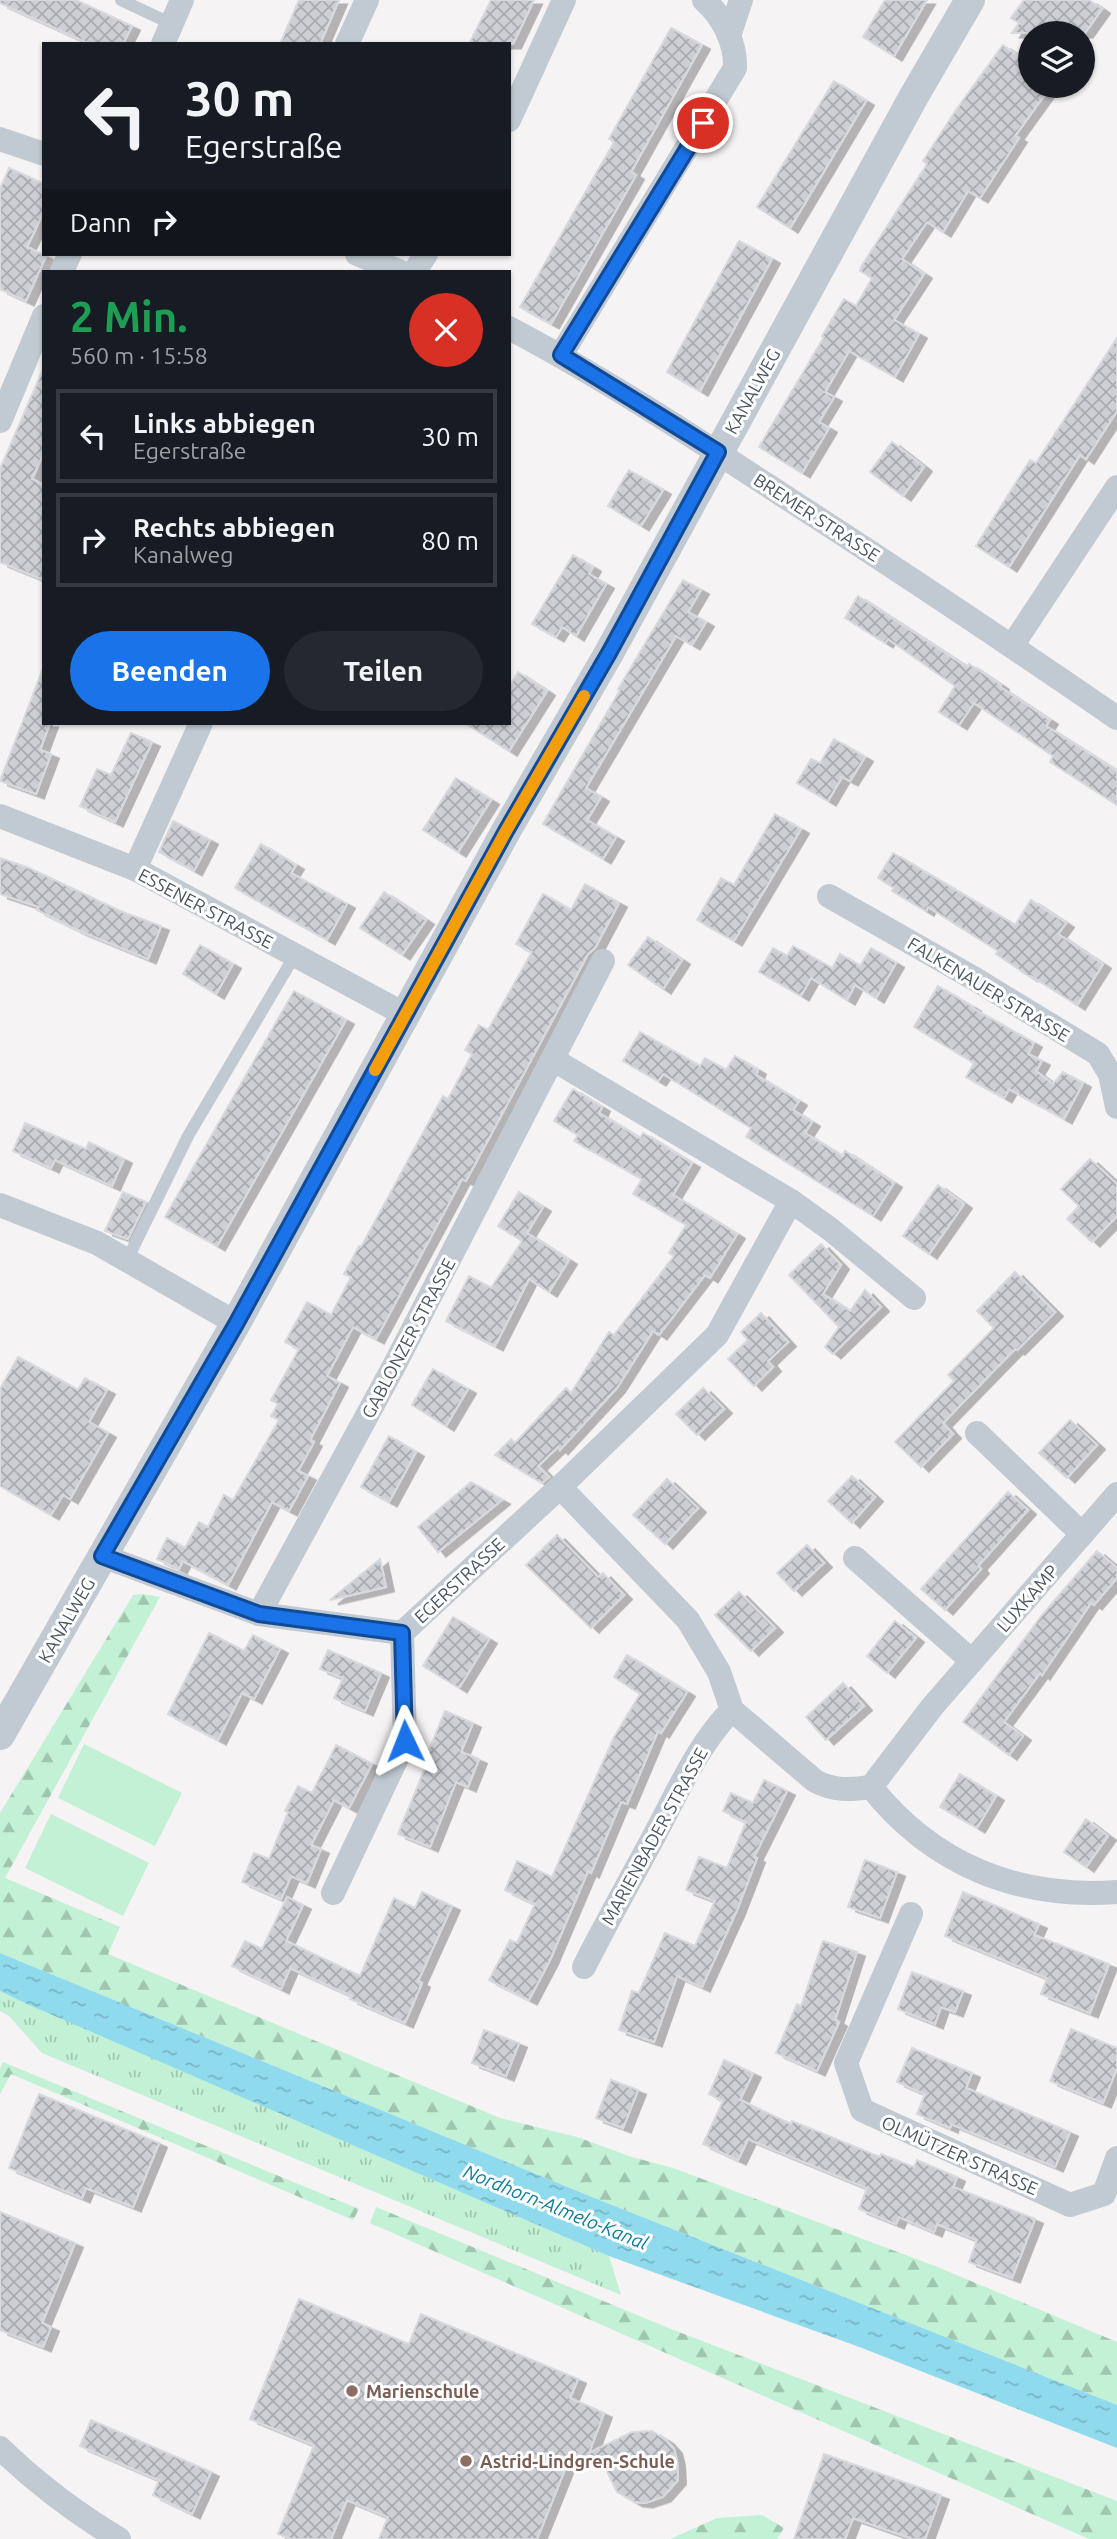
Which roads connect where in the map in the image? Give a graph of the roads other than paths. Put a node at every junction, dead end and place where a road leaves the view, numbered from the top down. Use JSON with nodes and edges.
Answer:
{"nodes":[{"id":1,"x":121,"y":0,"type":"edge"},
{"id":2,"x":182,"y":0,"type":"edge"},
{"id":3,"x":367,"y":0,"type":"edge"},
{"id":4,"x":564,"y":0,"type":"edge"},
{"id":5,"x":704,"y":0,"type":"edge"},
{"id":6,"x":741,"y":0,"type":"edge"},
{"id":7,"x":970,"y":0,"type":"edge"},
{"id":8,"x":167,"y":34,"type":"edge"},
{"id":9,"x":729,"y":36,"type":"junction"},
{"id":10,"x":348,"y":42,"type":"edge"},
{"id":11,"x":511,"y":116,"type":"edge"},
{"id":12,"x":0,"y":139,"type":"edge"},
{"id":13,"x":42,"y":153,"type":"edge"},
{"id":14,"x":362,"y":256,"type":"edge"},
{"id":15,"x":397,"y":270,"type":"edge"},
{"id":16,"x":42,"y":321,"type":"edge"},
{"id":17,"x":511,"y":329,"type":"edge"},
{"id":18,"x":561,"y":355,"type":"junction"},
{"id":19,"x":0,"y":421,"type":"edge"},
{"id":20,"x":718,"y":452,"type":"junction"},
{"id":21,"x":1117,"y":486,"type":"edge"},
{"id":22,"x":1012,"y":646,"type":"junction"},
{"id":23,"x":1117,"y":718,"type":"edge"},
{"id":24,"x":200,"y":725,"type":"edge"},
{"id":25,"x":0,"y":816,"type":"edge"},
{"id":26,"x":135,"y":869,"type":"junction"},
{"id":27,"x":829,"y":896,"type":"dead end"},
{"id":28,"x":295,"y":955,"type":"junction"},
{"id":29,"x":603,"y":961,"type":"dead end"},
{"id":30,"x":406,"y":1015,"type":"junction"},
{"id":31,"x":554,"y":1060,"type":"junction"},
{"id":32,"x":1117,"y":1107,"type":"edge"},
{"id":33,"x":792,"y":1201,"type":"junction"},
{"id":34,"x":0,"y":1206,"type":"edge"},
{"id":35,"x":127,"y":1260,"type":"junction"},
{"id":36,"x":914,"y":1298,"type":"dead end"},
{"id":37,"x":236,"y":1324,"type":"junction"},
{"id":38,"x":977,"y":1433,"type":"dead end"},
{"id":39,"x":560,"y":1487,"type":"junction"},
{"id":40,"x":1117,"y":1494,"type":"edge"},
{"id":41,"x":1082,"y":1534,"type":"junction"},
{"id":42,"x":102,"y":1556,"type":"junction"},
{"id":43,"x":855,"y":1558,"type":"dead end"},
{"id":44,"x":259,"y":1614,"type":"junction"},
{"id":45,"x":402,"y":1633,"type":"junction"},
{"id":46,"x":972,"y":1661,"type":"junction"},
{"id":47,"x":732,"y":1710,"type":"junction"},
{"id":48,"x":0,"y":1735,"type":"edge"},
{"id":49,"x":871,"y":1787,"type":"junction"},
{"id":50,"x":1117,"y":1892,"type":"edge"},
{"id":51,"x":333,"y":1893,"type":"dead end"},
{"id":52,"x":911,"y":1914,"type":"dead end"},
{"id":53,"x":584,"y":1967,"type":"dead end"},
{"id":54,"x":1117,"y":2158,"type":"edge"},
{"id":55,"x":0,"y":2448,"type":"edge"},
{"id":56,"x":119,"y":2539,"type":"edge"}],
"edges":[{"from":1,"to":8,"type":"lane"},
{"from":2,"to":8,"type":"street"},
{"from":3,"to":10,"type":"street"},
{"from":4,"to":11,"type":"street"},
{"from":5,"to":9,"type":"street"},
{"from":6,"to":9,"type":"street"},
{"from":7,"to":20,"type":"street","name":"KANALWEG"},
{"from":9,"to":18,"type":"street"},
{"from":12,"to":13,"type":"street"},
{"from":14,"to":15,"type":"street"},
{"from":16,"to":19,"type":"street"},
{"from":17,"to":18,"type":"street","name":"BREMER STRASSE"},
{"from":18,"to":20,"type":"street","name":"BREMER STRASSE"},
{"from":20,"to":22,"type":"street","name":"BREMER STRASSE"},
{"from":20,"to":30,"type":"street","name":"KANALWEG"},
{"from":21,"to":22,"type":"street"},
{"from":22,"to":23,"type":"street","name":"BREMER STRASSE"},
{"from":24,"to":26,"type":"street"},
{"from":25,"to":26,"type":"street","name":"ESSENER STRASSE"},
{"from":26,"to":28,"type":"street","name":"ESSENER STRASSE"},
{"from":27,"to":32,"type":"street","name":"FALKENAUER STRASSE"},
{"from":28,"to":30,"type":"street","name":"ESSENER STRASSE"},
{"from":28,"to":35,"type":"lane"},
{"from":29,"to":31,"type":"street","name":"GABLONZER STRASSE"},
{"from":30,"to":37,"type":"street","name":"KANALWEG"},
{"from":31,"to":33,"type":"street"},
{"from":31,"to":44,"type":"street","name":"GABLONZER STRASSE"},
{"from":33,"to":36,"type":"street"},
{"from":33,"to":39,"type":"street","name":"EGERSTRASSE"},
{"from":34,"to":35,"type":"street"},
{"from":35,"to":37,"type":"street"},
{"from":37,"to":42,"type":"street","name":"KANALWEG"},
{"from":38,"to":41,"type":"street"},
{"from":39,"to":45,"type":"street","name":"EGERSTRASSE"},
{"from":39,"to":47,"type":"street"},
{"from":40,"to":41,"type":"street","name":"LUXKAMP"},
{"from":41,"to":46,"type":"street","name":"LUXKAMP"},
{"from":42,"to":44,"type":"street","name":"EGERSTRASSE"},
{"from":42,"to":48,"type":"street","name":"KANALWEG"},
{"from":43,"to":46,"type":"street"},
{"from":44,"to":45,"type":"street","name":"EGERSTRASSE"},
{"from":45,"to":51,"type":"street"},
{"from":46,"to":49,"type":"street","name":"LUXKAMP"},
{"from":47,"to":49,"type":"street"},
{"from":47,"to":53,"type":"street","name":"MARIENBADER STRASSE"},
{"from":49,"to":50,"type":"street"},
{"from":52,"to":54,"type":"street","name":"OLMÜTZER STRASSE"},
{"from":55,"to":56,"type":"street"}]}
